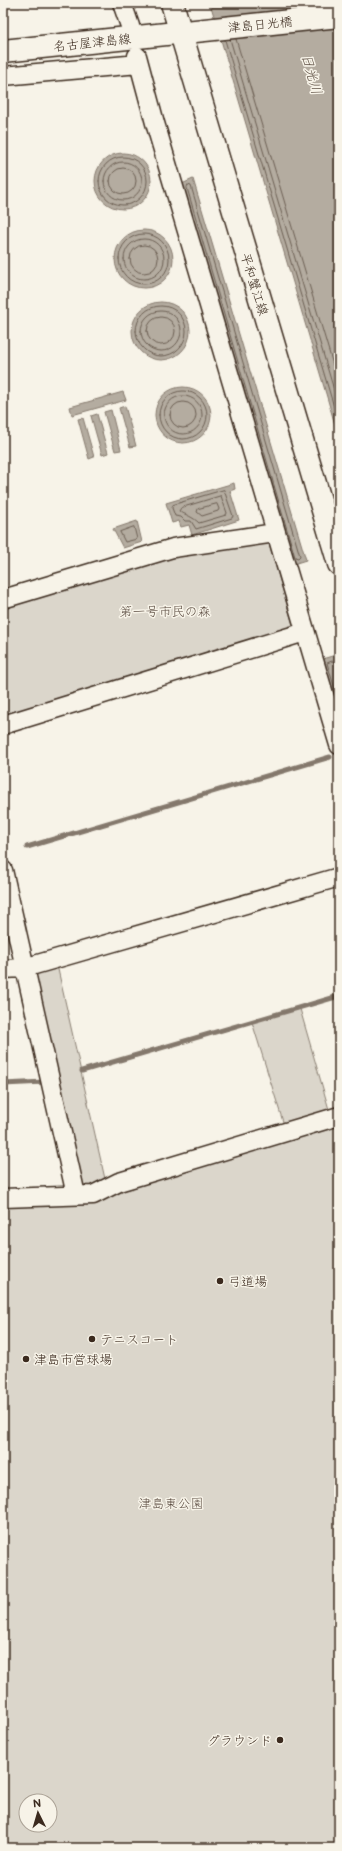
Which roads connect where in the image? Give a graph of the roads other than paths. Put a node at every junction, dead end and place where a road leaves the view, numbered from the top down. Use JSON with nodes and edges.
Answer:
{"nodes":[{"id":1,"x":122,"y":3,"type":"edge"},
{"id":2,"x":172,"y":3,"type":"edge"},
{"id":3,"x":339,"y":16,"type":"edge"},
{"id":4,"x":130,"y":26,"type":"dead end"},
{"id":5,"x":180,"y":32,"type":"junction"},
{"id":6,"x":3,"y":51,"type":"edge"},
{"id":7,"x":3,"y":76,"type":"edge"},
{"id":8,"x":275,"y":533,"type":"junction"},
{"id":9,"x":339,"y":564,"type":"edge"},
{"id":10,"x":3,"y":598,"type":"edge"},
{"id":11,"x":305,"y":632,"type":"junction"},
{"id":12,"x":3,"y":725,"type":"edge"},
{"id":13,"x":339,"y":745,"type":"edge"},
{"id":14,"x":3,"y":870,"type":"edge"},
{"id":15,"x":339,"y":876,"type":"edge"},
{"id":16,"x":24,"y":968,"type":"junction"},
{"id":17,"x":3,"y":969,"type":"edge"},
{"id":18,"x":339,"y":1116,"type":"edge"},
{"id":19,"x":76,"y":1195,"type":"junction"},
{"id":20,"x":3,"y":1198,"type":"edge"}],
"edges":[{"from":1,"to":4,"type":"street"},
{"from":2,"to":5,"type":"main road","name":"平和蟹江線"},
{"from":3,"to":5,"type":"main road","name":"津島日光橋"},
{"from":5,"to":6,"type":"main road","name":"名古屋津島線"},
{"from":5,"to":9,"type":"main road","name":"平和蟹江線"},
{"from":7,"to":8,"type":"street"},
{"from":8,"to":10,"type":"street"},
{"from":8,"to":11,"type":"street"},
{"from":11,"to":12,"type":"street"},
{"from":11,"to":13,"type":"street"},
{"from":14,"to":16,"type":"street"},
{"from":15,"to":16,"type":"street"},
{"from":16,"to":17,"type":"street"},
{"from":16,"to":19,"type":"street"},
{"from":18,"to":19,"type":"street"},
{"from":19,"to":20,"type":"street"}]}
